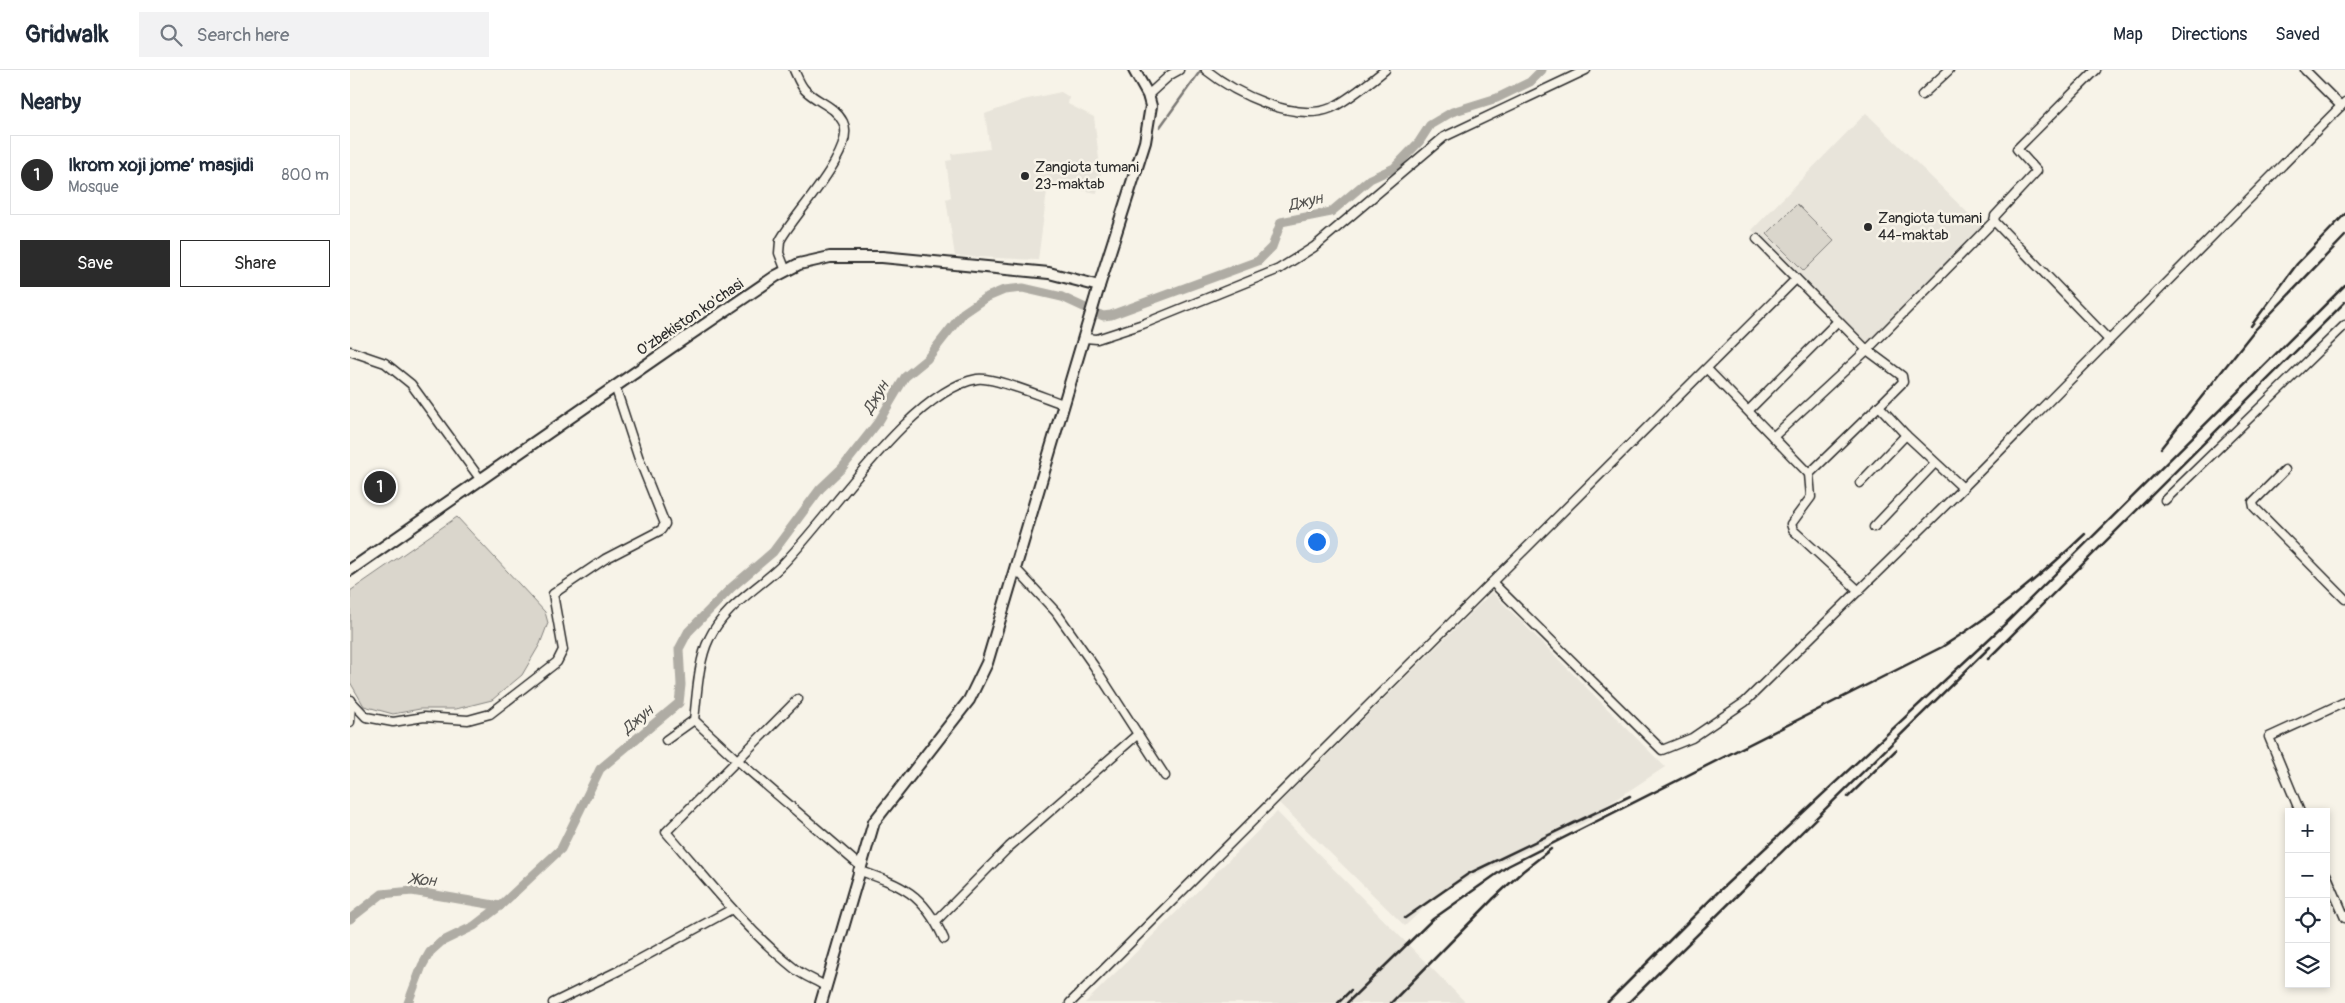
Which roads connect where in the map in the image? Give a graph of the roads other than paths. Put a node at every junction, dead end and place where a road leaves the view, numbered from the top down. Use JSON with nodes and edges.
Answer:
{"nodes":[{"id":1,"x":794,"y":70,"type":"edge"},
{"id":2,"x":1134,"y":70,"type":"edge"},
{"id":3,"x":1179,"y":70,"type":"edge"},
{"id":4,"x":1384,"y":70,"type":"edge"},
{"id":5,"x":1586,"y":70,"type":"edge"},
{"id":6,"x":1949,"y":70,"type":"edge"},
{"id":7,"x":2096,"y":70,"type":"edge"},
{"id":8,"x":2305,"y":70,"type":"edge"},
{"id":9,"x":1209,"y":71,"type":"edge"},
{"id":10,"x":1922,"y":95,"type":"dead end"},
{"id":11,"x":1148,"y":96,"type":"junction"},
{"id":12,"x":2343,"y":104,"type":"edge"},
{"id":13,"x":1994,"y":221,"type":"junction"},
{"id":14,"x":1756,"y":240,"type":"dead end"},
{"id":15,"x":786,"y":271,"type":"junction"},
{"id":16,"x":1796,"y":279,"type":"junction"},
{"id":17,"x":1099,"y":286,"type":"junction"},
{"id":18,"x":1838,"y":322,"type":"junction"},
{"id":19,"x":2345,"y":325,"type":"edge"},
{"id":20,"x":1085,"y":338,"type":"junction"},
{"id":21,"x":2109,"y":340,"type":"junction"},
{"id":22,"x":1867,"y":350,"type":"junction"},
{"id":23,"x":350,"y":351,"type":"edge"},
{"id":24,"x":1708,"y":370,"type":"junction"},
{"id":25,"x":615,"y":386,"type":"junction"},
{"id":26,"x":1063,"y":404,"type":"junction"},
{"id":27,"x":1879,"y":406,"type":"junction"},
{"id":28,"x":1749,"y":410,"type":"junction"},
{"id":29,"x":1906,"y":435,"type":"junction"},
{"id":30,"x":1773,"y":437,"type":"junction"},
{"id":31,"x":1935,"y":463,"type":"junction"},
{"id":32,"x":2285,"y":470,"type":"dead end"},
{"id":33,"x":1808,"y":474,"type":"junction"},
{"id":34,"x":481,"y":480,"type":"junction"},
{"id":35,"x":1860,"y":483,"type":"dead end"},
{"id":36,"x":1963,"y":488,"type":"junction"},
{"id":37,"x":2165,"y":500,"type":"dead end"},
{"id":38,"x":1874,"y":528,"type":"dead end"},
{"id":39,"x":1015,"y":568,"type":"junction"},
{"id":40,"x":350,"y":570,"type":"edge"},
{"id":41,"x":1493,"y":583,"type":"junction"},
{"id":42,"x":1859,"y":591,"type":"junction"},
{"id":43,"x":2345,"y":599,"type":"edge"},
{"id":44,"x":798,"y":699,"type":"dead end"},
{"id":45,"x":351,"y":700,"type":"edge"},
{"id":46,"x":2342,"y":703,"type":"edge"},
{"id":47,"x":2345,"y":712,"type":"edge"},
{"id":48,"x":694,"y":720,"type":"junction"},
{"id":49,"x":350,"y":722,"type":"edge"},
{"id":50,"x":1138,"y":734,"type":"junction"},
{"id":51,"x":666,"y":740,"type":"dead end"},
{"id":52,"x":737,"y":760,"type":"junction"},
{"id":53,"x":1165,"y":776,"type":"dead end"},
{"id":54,"x":2298,"y":808,"type":"edge"},
{"id":55,"x":859,"y":868,"type":"junction"},
{"id":56,"x":2330,"y":883,"type":"edge"},
{"id":57,"x":732,"y":908,"type":"junction"},
{"id":58,"x":2345,"y":918,"type":"edge"},
{"id":59,"x":936,"y":921,"type":"junction"},
{"id":60,"x":944,"y":939,"type":"dead end"},
{"id":61,"x":825,"y":986,"type":"junction"},
{"id":62,"x":553,"y":1003,"type":"edge"},
{"id":63,"x":821,"y":1003,"type":"edge"},
{"id":64,"x":1070,"y":1003,"type":"edge"}],
"edges":[{"from":1,"to":15,"type":"street"},
{"from":2,"to":11,"type":"main road"},
{"from":3,"to":11,"type":"street"},
{"from":4,"to":9,"type":"street"},
{"from":5,"to":20,"type":"street"},
{"from":6,"to":10,"type":"street"},
{"from":7,"to":13,"type":"street"},
{"from":8,"to":12,"type":"street"},
{"from":11,"to":17,"type":"main road"},
{"from":12,"to":21,"type":"street"},
{"from":13,"to":21,"type":"street"},
{"from":13,"to":22,"type":"street"},
{"from":14,"to":16,"type":"street"},
{"from":15,"to":17,"type":"main road","name":"O'zbekiston ko'chasi"},
{"from":15,"to":25,"type":"main road","name":"O'zbekiston ko'chasi"},
{"from":16,"to":18,"type":"street"},
{"from":16,"to":24,"type":"street"},
{"from":17,"to":20,"type":"main road"},
{"from":18,"to":22,"type":"street"},
{"from":18,"to":28,"type":"street"},
{"from":19,"to":37,"type":"street"},
{"from":20,"to":26,"type":"main road"},
{"from":21,"to":36,"type":"street"},
{"from":22,"to":27,"type":"street"},
{"from":22,"to":30,"type":"street"},
{"from":23,"to":34,"type":"street"},
{"from":24,"to":28,"type":"street"},
{"from":24,"to":41,"type":"street"},
{"from":25,"to":34,"type":"main road","name":"O'zbekiston ko'chasi"},
{"from":25,"to":45,"type":"street"},
{"from":26,"to":39,"type":"main road"},
{"from":26,"to":48,"type":"street"},
{"from":27,"to":29,"type":"street"},
{"from":27,"to":33,"type":"street"},
{"from":28,"to":30,"type":"street"},
{"from":29,"to":31,"type":"street"},
{"from":29,"to":35,"type":"street"},
{"from":30,"to":33,"type":"street"},
{"from":31,"to":36,"type":"street"},
{"from":31,"to":38,"type":"street"},
{"from":32,"to":43,"type":"street"},
{"from":33,"to":42,"type":"street"},
{"from":34,"to":40,"type":"main road","name":"O'zbekiston ko'chasi"},
{"from":36,"to":42,"type":"street"},
{"from":39,"to":50,"type":"street"},
{"from":39,"to":55,"type":"main road"},
{"from":41,"to":42,"type":"street"},
{"from":41,"to":64,"type":"street"},
{"from":44,"to":52,"type":"street"},
{"from":45,"to":49,"type":"street"},
{"from":46,"to":47,"type":"street"},
{"from":46,"to":54,"type":"street"},
{"from":48,"to":51,"type":"street"},
{"from":48,"to":52,"type":"street"},
{"from":50,"to":53,"type":"street"},
{"from":50,"to":59,"type":"street"},
{"from":52,"to":55,"type":"street"},
{"from":52,"to":57,"type":"street"},
{"from":55,"to":59,"type":"street"},
{"from":55,"to":61,"type":"main road"},
{"from":56,"to":58,"type":"street"},
{"from":57,"to":61,"type":"street"},
{"from":57,"to":62,"type":"street"},
{"from":59,"to":60,"type":"street"},
{"from":61,"to":63,"type":"main road"}]}
